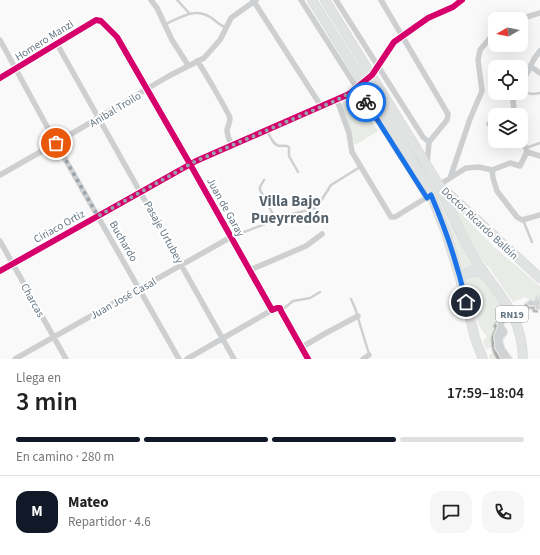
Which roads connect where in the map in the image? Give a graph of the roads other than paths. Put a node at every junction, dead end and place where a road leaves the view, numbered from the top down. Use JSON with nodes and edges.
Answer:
{"nodes":[{"id":1,"x":151,"y":0,"type":"edge"},
{"id":2,"x":177,"y":0,"type":"edge"},
{"id":3,"x":255,"y":0,"type":"edge"},
{"id":4,"x":301,"y":0,"type":"edge"},
{"id":5,"x":312,"y":0,"type":"edge"},
{"id":6,"x":325,"y":0,"type":"edge"},
{"id":7,"x":336,"y":0,"type":"edge"},
{"id":8,"x":381,"y":0,"type":"edge"},
{"id":9,"x":462,"y":0,"type":"edge"},
{"id":10,"x":189,"y":13,"type":"junction"},
{"id":11,"x":540,"y":13,"type":"edge"},
{"id":12,"x":528,"y":17,"type":"edge"},
{"id":13,"x":98,"y":20,"type":"joint"},
{"id":14,"x":165,"y":24,"type":"junction"},
{"id":15,"x":226,"y":27,"type":"junction"},
{"id":16,"x":402,"y":36,"type":"junction"},
{"id":17,"x":0,"y":40,"type":"edge"},
{"id":18,"x":488,"y":40,"type":"edge"},
{"id":19,"x":57,"y":44,"type":"junction"},
{"id":20,"x":540,"y":51,"type":"edge"},
{"id":21,"x":197,"y":61,"type":"junction"},
{"id":22,"x":188,"y":66,"type":"junction"},
{"id":23,"x":378,"y":66,"type":"junction"},
{"id":24,"x":530,"y":66,"type":"junction"},
{"id":25,"x":16,"y":69,"type":"junction"},
{"id":26,"x":528,"y":70,"type":"edge"},
{"id":27,"x":540,"y":73,"type":"edge"},
{"id":28,"x":372,"y":75,"type":"junction"},
{"id":29,"x":0,"y":78,"type":"edge"},
{"id":30,"x":360,"y":85,"type":"junction"},
{"id":31,"x":147,"y":89,"type":"junction"},
{"id":32,"x":540,"y":92,"type":"edge"},
{"id":33,"x":528,"y":93,"type":"edge"},
{"id":34,"x":337,"y":100,"type":"junction"},
{"id":35,"x":321,"y":106,"type":"junction"},
{"id":36,"x":99,"y":118,"type":"junction"},
{"id":37,"x":266,"y":129,"type":"junction"},
{"id":38,"x":429,"y":142,"type":"junction"},
{"id":39,"x":56,"y":143,"type":"junction"},
{"id":40,"x":540,"y":143,"type":"edge"},
{"id":41,"x":231,"y":146,"type":"junction"},
{"id":42,"x":527,"y":150,"type":"junction"},
{"id":43,"x":540,"y":156,"type":"edge"},
{"id":44,"x":190,"y":164,"type":"junction"},
{"id":45,"x":427,"y":166,"type":"junction"},
{"id":46,"x":360,"y":167,"type":"junction"},
{"id":47,"x":492,"y":170,"type":"junction"},
{"id":48,"x":298,"y":172,"type":"dead end"},
{"id":49,"x":0,"y":174,"type":"edge"},
{"id":50,"x":450,"y":178,"type":"junction"},
{"id":51,"x":264,"y":180,"type":"dead end"},
{"id":52,"x":439,"y":184,"type":"junction"},
{"id":53,"x":141,"y":192,"type":"junction"},
{"id":54,"x":429,"y":197,"type":"junction"},
{"id":55,"x":540,"y":215,"type":"edge"},
{"id":56,"x":98,"y":216,"type":"junction"},
{"id":57,"x":523,"y":219,"type":"junction"},
{"id":58,"x":276,"y":220,"type":"junction"},
{"id":59,"x":322,"y":234,"type":"dead end"},
{"id":60,"x":231,"y":237,"type":"junction"},
{"id":61,"x":0,"y":241,"type":"edge"},
{"id":62,"x":532,"y":242,"type":"dead end"},
{"id":63,"x":12,"y":264,"type":"junction"},
{"id":64,"x":182,"y":265,"type":"junction"},
{"id":65,"x":250,"y":270,"type":"junction"},
{"id":66,"x":0,"y":271,"type":"edge"},
{"id":67,"x":486,"y":275,"type":"junction"},
{"id":68,"x":460,"y":278,"type":"junction"},
{"id":69,"x":540,"y":278,"type":"edge"},
{"id":70,"x":139,"y":289,"type":"junction"},
{"id":71,"x":320,"y":292,"type":"dead end"},
{"id":72,"x":351,"y":299,"type":"dead end"},
{"id":73,"x":272,"y":310,"type":"junction"},
{"id":74,"x":281,"y":310,"type":"junction"},
{"id":75,"x":358,"y":316,"type":"junction"},
{"id":76,"x":54,"y":337,"type":"junction"},
{"id":77,"x":222,"y":339,"type":"junction"},
{"id":78,"x":302,"y":347,"type":"junction"},
{"id":79,"x":369,"y":355,"type":"joint"},
{"id":80,"x":15,"y":359,"type":"edge"},
{"id":81,"x":66,"y":359,"type":"edge"},
{"id":82,"x":179,"y":359,"type":"edge"},
{"id":83,"x":187,"y":359,"type":"edge"},
{"id":84,"x":234,"y":359,"type":"edge"},
{"id":85,"x":308,"y":359,"type":"edge"},
{"id":86,"x":363,"y":359,"type":"edge"},
{"id":87,"x":483,"y":359,"type":"edge"},
{"id":88,"x":523,"y":359,"type":"edge"}],
"edges":[{"from":1,"to":14,"type":"street"},
{"from":2,"to":10,"type":"lane"},
{"from":3,"to":15,"type":"street","name":"Anibal Troilo"},
{"from":3,"to":35,"type":"street"},
{"from":4,"to":30,"type":"street"},
{"from":5,"to":30,"type":"main road","name":"Doctor Ricardo Balbín"},
{"from":6,"to":28,"type":"main road","name":"Doctor Ricardo Balbín","number":"RN19"},
{"from":7,"to":23,"type":"street"},
{"from":8,"to":16,"type":"street"},
{"from":9,"to":16,"type":"street","name":"Ciriaco Ortiz"},
{"from":10,"to":14,"type":"lane"},
{"from":10,"to":15,"type":"lane"},
{"from":11,"to":12,"type":"street"},
{"from":13,"to":19,"type":"street","name":"Homero Manzi"},
{"from":13,"to":31,"type":"street","name":"Juan de Garay"},
{"from":14,"to":22,"type":"street"},
{"from":15,"to":21,"type":"street","name":"Anibal Troilo"},
{"from":16,"to":23,"type":"street","name":"Ciriaco Ortiz"},
{"from":16,"to":38,"type":"street"},
{"from":17,"to":25,"type":"street","name":"Buchardo"},
{"from":18,"to":50,"type":"street"},
{"from":19,"to":25,"type":"street","name":"Homero Manzi"},
{"from":19,"to":36,"type":"street","name":"Pasaje Urtubey"},
{"from":20,"to":24,"type":"street"},
{"from":21,"to":22,"type":"street","name":"Anibal Troilo"},
{"from":21,"to":41,"type":"street"},
{"from":22,"to":31,"type":"street","name":"Anibal Troilo"},
{"from":23,"to":28,"type":"street","name":"Ciriaco Ortiz"},
{"from":23,"to":38,"type":"street"},
{"from":24,"to":26,"type":"street"},
{"from":24,"to":27,"type":"street"},
{"from":25,"to":29,"type":"street","name":"Homero Manzi"},
{"from":25,"to":39,"type":"street","name":"Buchardo"},
{"from":28,"to":30,"type":"street","name":"Ciriaco Ortiz"},
{"from":28,"to":45,"type":"main road","name":"Doctor Ricardo Balbín","number":"RN19"},
{"from":30,"to":34,"type":"street","name":"Ciriaco Ortiz"},
{"from":30,"to":54,"type":"main road","name":"Doctor Ricardo Balbín"},
{"from":31,"to":36,"type":"street","name":"Anibal Troilo"},
{"from":31,"to":44,"type":"street","name":"Juan de Garay"},
{"from":32,"to":33,"type":"lane"},
{"from":34,"to":35,"type":"street","name":"Ciriaco Ortiz"},
{"from":34,"to":46,"type":"street"},
{"from":35,"to":37,"type":"street","name":"Ciriaco Ortiz"},
{"from":36,"to":39,"type":"street","name":"Anibal Troilo"},
{"from":36,"to":53,"type":"street","name":"Pasaje Urtubey"},
{"from":37,"to":41,"type":"street","name":"Ciriaco Ortiz"},
{"from":37,"to":48,"type":"lane"},
{"from":38,"to":45,"type":"street"},
{"from":39,"to":49,"type":"street","name":"Anibal Troilo"},
{"from":39,"to":56,"type":"street","name":"Buchardo"},
{"from":40,"to":42,"type":"lane"},
{"from":41,"to":44,"type":"street","name":"Ciriaco Ortiz"},
{"from":42,"to":43,"type":"street"},
{"from":42,"to":47,"type":"street"},
{"from":44,"to":53,"type":"street","name":"Ciriaco Ortiz"},
{"from":44,"to":60,"type":"street","name":"Juan de Garay"},
{"from":45,"to":52,"type":"main road","name":"Doctor Ricardo Balbín","number":"RN19"},
{"from":46,"to":54,"type":"street"},
{"from":46,"to":58,"type":"lane"},
{"from":47,"to":50,"type":"street"},
{"from":47,"to":57,"type":"street"},
{"from":50,"to":52,"type":"street"},
{"from":51,"to":58,"type":"lane"},
{"from":52,"to":67,"type":"main road","number":"RN19"},
{"from":52,"to":69,"type":"main road","name":"Doctor Ricardo Balbín","number":"RN19"},
{"from":53,"to":56,"type":"street","name":"Ciriaco Ortiz"},
{"from":53,"to":64,"type":"street","name":"Pasaje Urtubey"},
{"from":54,"to":68,"type":"main road","name":"Doctor Ricardo Balbín"},
{"from":55,"to":57,"type":"street"},
{"from":56,"to":63,"type":"street","name":"Ciriaco Ortiz"},
{"from":56,"to":70,"type":"street","name":"Buchardo"},
{"from":57,"to":62,"type":"lane"},
{"from":58,"to":60,"type":"lane"},
{"from":59,"to":65,"type":"street"},
{"from":60,"to":64,"type":"street","name":"Juan José Casal"},
{"from":60,"to":65,"type":"street","name":"Juan de Garay"},
{"from":61,"to":63,"type":"street","name":"Charcas"},
{"from":63,"to":66,"type":"street","name":"Ciriaco Ortiz"},
{"from":63,"to":76,"type":"street","name":"Charcas"},
{"from":64,"to":70,"type":"street","name":"Juan José Casal"},
{"from":64,"to":77,"type":"street","name":"Pasaje Urtubey"},
{"from":65,"to":73,"type":"street","name":"Juan de Garay"},
{"from":67,"to":68,"type":"main road"},
{"from":67,"to":88,"type":"main road","number":"RN19"},
{"from":68,"to":87,"type":"main road","name":"Doctor Ricardo Balbín"},
{"from":70,"to":76,"type":"street","name":"Juan José Casal"},
{"from":70,"to":82,"type":"street","name":"Buchardo"},
{"from":71,"to":74,"type":"lane"},
{"from":72,"to":75,"type":"lane"},
{"from":73,"to":74,"type":"street"},
{"from":73,"to":77,"type":"street"},
{"from":74,"to":78,"type":"street"},
{"from":75,"to":78,"type":"street"},
{"from":75,"to":79,"type":"lane"},
{"from":76,"to":80,"type":"street","name":"Juan José Casal"},
{"from":76,"to":81,"type":"street","name":"Charcas"},
{"from":77,"to":83,"type":"street"},
{"from":77,"to":84,"type":"street","name":"Pasaje Urtubey"},
{"from":78,"to":85,"type":"street"},
{"from":79,"to":86,"type":"street"}]}
